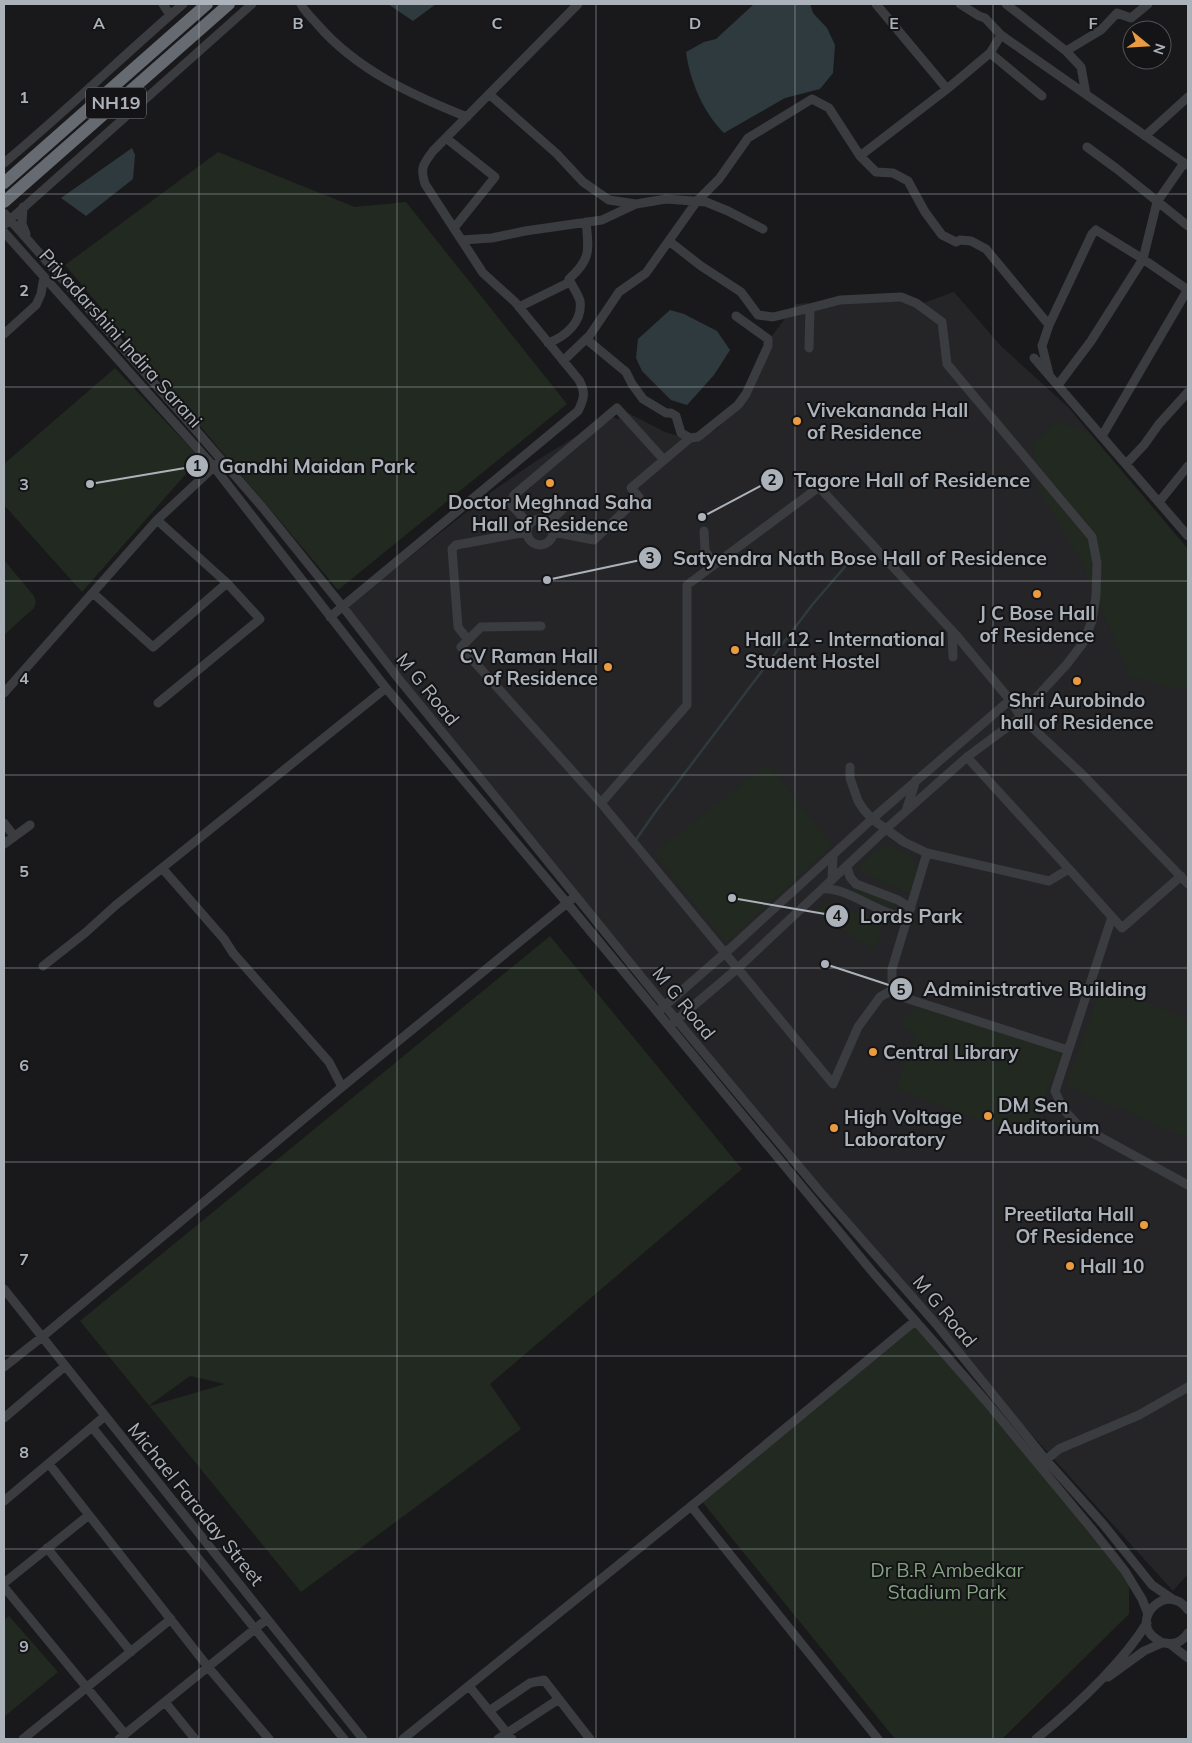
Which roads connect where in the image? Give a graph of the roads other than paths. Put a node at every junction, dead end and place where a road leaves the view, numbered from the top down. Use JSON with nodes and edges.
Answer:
{"nodes":[{"id":1,"x":163,"y":4,"type":"edge"},
{"id":2,"x":183,"y":4,"type":"edge"},
{"id":3,"x":207,"y":4,"type":"edge"},
{"id":4,"x":229,"y":4,"type":"edge"},
{"id":5,"x":252,"y":4,"type":"edge"},
{"id":6,"x":301,"y":4,"type":"edge"},
{"id":7,"x":578,"y":4,"type":"edge"},
{"id":8,"x":876,"y":4,"type":"edge"},
{"id":9,"x":960,"y":4,"type":"edge"},
{"id":10,"x":1006,"y":4,"type":"edge"},
{"id":11,"x":1148,"y":4,"type":"edge"},
{"id":12,"x":170,"y":15,"type":"junction"},
{"id":13,"x":1001,"y":35,"type":"junction"},
{"id":14,"x":1066,"y":52,"type":"junction"},
{"id":15,"x":990,"y":53,"type":"junction"},
{"id":16,"x":947,"y":89,"type":"junction"},
{"id":17,"x":489,"y":94,"type":"junction"},
{"id":18,"x":1086,"y":94,"type":"junction"},
{"id":19,"x":1042,"y":96,"type":"dead end"},
{"id":20,"x":1188,"y":97,"type":"edge"},
{"id":21,"x":466,"y":117,"type":"junction"},
{"id":22,"x":1145,"y":136,"type":"junction"},
{"id":23,"x":446,"y":138,"type":"junction"},
{"id":24,"x":1087,"y":147,"type":"dead end"},
{"id":25,"x":860,"y":156,"type":"junction"},
{"id":26,"x":4,"y":163,"type":"edge"},
{"id":27,"x":1186,"y":164,"type":"edge"},
{"id":28,"x":4,"y":183,"type":"edge"},
{"id":29,"x":697,"y":200,"type":"junction"},
{"id":30,"x":4,"y":202,"type":"edge"},
{"id":31,"x":1157,"y":202,"type":"junction"},
{"id":32,"x":636,"y":204,"type":"junction"},
{"id":33,"x":23,"y":207,"type":"junction"},
{"id":34,"x":6,"y":219,"type":"edge"},
{"id":35,"x":586,"y":222,"type":"junction"},
{"id":36,"x":1188,"y":226,"type":"edge"},
{"id":37,"x":454,"y":228,"type":"junction"},
{"id":38,"x":763,"y":229,"type":"dead end"},
{"id":39,"x":4,"y":232,"type":"edge"},
{"id":40,"x":4,"y":240,"type":"edge"},
{"id":41,"x":462,"y":240,"type":"junction"},
{"id":42,"x":29,"y":241,"type":"junction"},
{"id":43,"x":669,"y":241,"type":"junction"},
{"id":44,"x":20,"y":250,"type":"junction"},
{"id":45,"x":1143,"y":260,"type":"junction"},
{"id":46,"x":44,"y":277,"type":"junction"},
{"id":47,"x":570,"y":282,"type":"junction"},
{"id":48,"x":1188,"y":290,"type":"edge"},
{"id":49,"x":519,"y":308,"type":"junction"},
{"id":50,"x":810,"y":308,"type":"junction"},
{"id":51,"x":736,"y":316,"type":"dead end"},
{"id":52,"x":1049,"y":325,"type":"junction"},
{"id":53,"x":4,"y":334,"type":"edge"},
{"id":54,"x":586,"y":339,"type":"junction"},
{"id":55,"x":548,"y":343,"type":"junction"},
{"id":56,"x":809,"y":348,"type":"dead end"},
{"id":57,"x":1034,"y":358,"type":"dead end"},
{"id":58,"x":563,"y":361,"type":"junction"},
{"id":59,"x":1049,"y":374,"type":"junction"},
{"id":60,"x":1058,"y":385,"type":"junction"},
{"id":61,"x":1188,"y":392,"type":"edge"},
{"id":62,"x":1102,"y":436,"type":"junction"},
{"id":63,"x":690,"y":438,"type":"junction"},
{"id":64,"x":221,"y":460,"type":"junction"},
{"id":65,"x":664,"y":460,"type":"junction"},
{"id":66,"x":1126,"y":464,"type":"junction"},
{"id":67,"x":1188,"y":466,"type":"edge"},
{"id":68,"x":214,"y":467,"type":"junction"},
{"id":69,"x":1159,"y":502,"type":"junction"},
{"id":70,"x":564,"y":508,"type":"dead end"},
{"id":71,"x":158,"y":520,"type":"junction"},
{"id":72,"x":549,"y":522,"type":"junction"},
{"id":73,"x":528,"y":528,"type":"junction"},
{"id":74,"x":553,"y":532,"type":"junction"},
{"id":75,"x":704,"y":532,"type":"dead end"},
{"id":76,"x":1188,"y":536,"type":"edge"},
{"id":77,"x":714,"y":565,"type":"junction"},
{"id":78,"x":227,"y":583,"type":"junction"},
{"id":79,"x":92,"y":593,"type":"junction"},
{"id":80,"x":343,"y":607,"type":"junction"},
{"id":81,"x":330,"y":617,"type":"junction"},
{"id":82,"x":541,"y":626,"type":"dead end"},
{"id":83,"x":952,"y":632,"type":"junction"},
{"id":84,"x":468,"y":640,"type":"junction"},
{"id":85,"x":953,"y":657,"type":"dead end"},
{"id":86,"x":386,"y":688,"type":"junction"},
{"id":87,"x":4,"y":693,"type":"edge"},
{"id":88,"x":1010,"y":700,"type":"junction"},
{"id":89,"x":1034,"y":701,"type":"junction"},
{"id":90,"x":158,"y":703,"type":"dead end"},
{"id":91,"x":1021,"y":717,"type":"junction"},
{"id":92,"x":967,"y":757,"type":"junction"},
{"id":93,"x":850,"y":767,"type":"dead end"},
{"id":94,"x":916,"y":780,"type":"junction"},
{"id":95,"x":601,"y":803,"type":"junction"},
{"id":96,"x":906,"y":811,"type":"junction"},
{"id":97,"x":872,"y":819,"type":"junction"},
{"id":98,"x":4,"y":823,"type":"edge"},
{"id":99,"x":30,"y":825,"type":"dead end"},
{"id":100,"x":887,"y":828,"type":"junction"},
{"id":101,"x":14,"y":836,"type":"junction"},
{"id":102,"x":4,"y":844,"type":"edge"},
{"id":103,"x":927,"y":853,"type":"junction"},
{"id":104,"x":833,"y":855,"type":"junction"},
{"id":105,"x":820,"y":866,"type":"junction"},
{"id":106,"x":847,"y":867,"type":"junction"},
{"id":107,"x":162,"y":868,"type":"junction"},
{"id":108,"x":1069,"y":869,"type":"junction"},
{"id":109,"x":1181,"y":876,"type":"junction"},
{"id":110,"x":832,"y":880,"type":"junction"},
{"id":111,"x":856,"y":884,"type":"junction"},
{"id":112,"x":1188,"y":884,"type":"edge"},
{"id":113,"x":822,"y":889,"type":"junction"},
{"id":114,"x":848,"y":895,"type":"junction"},
{"id":115,"x":576,"y":896,"type":"junction"},
{"id":116,"x":568,"y":903,"type":"junction"},
{"id":117,"x":909,"y":913,"type":"junction"},
{"id":118,"x":1112,"y":917,"type":"junction"},
{"id":119,"x":725,"y":953,"type":"junction"},
{"id":120,"x":42,"y":966,"type":"dead end"},
{"id":121,"x":738,"y":968,"type":"junction"},
{"id":122,"x":894,"y":989,"type":"junction"},
{"id":123,"x":661,"y":1009,"type":"junction"},
{"id":124,"x":673,"y":1023,"type":"junction"},
{"id":125,"x":1068,"y":1050,"type":"junction"},
{"id":126,"x":342,"y":1087,"type":"junction"},
{"id":127,"x":1188,"y":1185,"type":"edge"},
{"id":128,"x":4,"y":1289,"type":"edge"},
{"id":129,"x":915,"y":1321,"type":"junction"},
{"id":130,"x":42,"y":1337,"type":"junction"},
{"id":131,"x":65,"y":1366,"type":"junction"},
{"id":132,"x":4,"y":1367,"type":"edge"},
{"id":133,"x":1188,"y":1386,"type":"edge"},
{"id":134,"x":105,"y":1416,"type":"junction"},
{"id":135,"x":4,"y":1418,"type":"edge"},
{"id":136,"x":92,"y":1427,"type":"junction"},
{"id":137,"x":1046,"y":1460,"type":"junction"},
{"id":138,"x":48,"y":1464,"type":"junction"},
{"id":139,"x":4,"y":1501,"type":"edge"},
{"id":140,"x":691,"y":1506,"type":"junction"},
{"id":141,"x":89,"y":1515,"type":"junction"},
{"id":142,"x":47,"y":1548,"type":"junction"},
{"id":143,"x":4,"y":1585,"type":"edge"},
{"id":144,"x":1174,"y":1600,"type":"junction"},
{"id":145,"x":1188,"y":1610,"type":"edge"},
{"id":146,"x":171,"y":1619,"type":"junction"},
{"id":147,"x":267,"y":1619,"type":"junction"},
{"id":148,"x":1147,"y":1619,"type":"junction"},
{"id":149,"x":254,"y":1630,"type":"junction"},
{"id":150,"x":1188,"y":1633,"type":"edge"},
{"id":151,"x":1166,"y":1643,"type":"junction"},
{"id":152,"x":131,"y":1652,"type":"junction"},
{"id":153,"x":1188,"y":1658,"type":"edge"},
{"id":154,"x":208,"y":1667,"type":"junction"},
{"id":155,"x":1100,"y":1682,"type":"junction"},
{"id":156,"x":469,"y":1686,"type":"junction"},
{"id":157,"x":87,"y":1688,"type":"junction"},
{"id":158,"x":559,"y":1699,"type":"junction"},
{"id":159,"x":164,"y":1702,"type":"junction"},
{"id":160,"x":489,"y":1711,"type":"junction"},
{"id":161,"x":509,"y":1736,"type":"edge"},
{"id":162,"x":122,"y":1737,"type":"edge"},
{"id":163,"x":23,"y":1739,"type":"edge"},
{"id":164,"x":195,"y":1739,"type":"edge"},
{"id":165,"x":269,"y":1739,"type":"edge"},
{"id":166,"x":344,"y":1739,"type":"edge"},
{"id":167,"x":363,"y":1739,"type":"edge"},
{"id":168,"x":403,"y":1739,"type":"edge"},
{"id":169,"x":498,"y":1739,"type":"edge"},
{"id":170,"x":590,"y":1739,"type":"edge"},
{"id":171,"x":878,"y":1739,"type":"edge"},
{"id":172,"x":1036,"y":1739,"type":"edge"}],
"edges":[{"from":1,"to":12,"type":"street"},
{"from":2,"to":12,"type":"street"},
{"from":3,"to":28,"type":"highway","number":"NH19"},
{"from":4,"to":30,"type":"highway","number":"NH19"},
{"from":5,"to":33,"type":"street"},
{"from":6,"to":21,"type":"street"},
{"from":7,"to":17,"type":"street"},
{"from":8,"to":16,"type":"street"},
{"from":9,"to":13,"type":"street"},
{"from":10,"to":14,"type":"street"},
{"from":11,"to":14,"type":"street"},
{"from":12,"to":26,"type":"street"},
{"from":13,"to":15,"type":"street"},
{"from":13,"to":18,"type":"street"},
{"from":14,"to":18,"type":"street"},
{"from":15,"to":16,"type":"street"},
{"from":15,"to":19,"type":"street"},
{"from":16,"to":25,"type":"street"},
{"from":17,"to":21,"type":"street"},
{"from":17,"to":32,"type":"street"},
{"from":18,"to":22,"type":"street"},
{"from":20,"to":22,"type":"street"},
{"from":21,"to":23,"type":"street"},
{"from":22,"to":27,"type":"street"},
{"from":23,"to":37,"type":"street"},
{"from":23,"to":37,"type":"street"},
{"from":24,"to":31,"type":"street"},
{"from":25,"to":29,"type":"street"},
{"from":25,"to":52,"type":"street"},
{"from":27,"to":31,"type":"street"},
{"from":29,"to":32,"type":"street"},
{"from":29,"to":38,"type":"street"},
{"from":29,"to":43,"type":"street"},
{"from":31,"to":36,"type":"street"},
{"from":31,"to":45,"type":"street"},
{"from":32,"to":35,"type":"street"},
{"from":33,"to":34,"type":"street"},
{"from":33,"to":42,"type":"street"},
{"from":34,"to":42,"type":"street","name":"Priyadarshini Indira Sarani"},
{"from":35,"to":41,"type":"street"},
{"from":35,"to":47,"type":"street"},
{"from":37,"to":41,"type":"street"},
{"from":39,"to":44,"type":"street","name":"Priyadarshini Indira Sarani"},
{"from":40,"to":44,"type":"street"},
{"from":41,"to":49,"type":"street"},
{"from":42,"to":64,"type":"street","name":"Priyadarshini Indira Sarani"},
{"from":43,"to":50,"type":"street"},
{"from":43,"to":54,"type":"street"},
{"from":44,"to":46,"type":"street","name":"Priyadarshini Indira Sarani"},
{"from":45,"to":48,"type":"street"},
{"from":45,"to":52,"type":"street"},
{"from":45,"to":60,"type":"street"},
{"from":46,"to":53,"type":"street"},
{"from":46,"to":68,"type":"street","name":"Priyadarshini Indira Sarani"},
{"from":47,"to":49,"type":"street"},
{"from":47,"to":55,"type":"street"},
{"from":48,"to":62,"type":"street"},
{"from":49,"to":55,"type":"street"},
{"from":50,"to":56,"type":"street"},
{"from":50,"to":89,"type":"street"},
{"from":51,"to":63,"type":"street"},
{"from":52,"to":59,"type":"street"},
{"from":54,"to":58,"type":"street"},
{"from":54,"to":63,"type":"street"},
{"from":55,"to":58,"type":"street"},
{"from":57,"to":59,"type":"street"},
{"from":58,"to":80,"type":"street"},
{"from":59,"to":60,"type":"street"},
{"from":60,"to":62,"type":"street"},
{"from":61,"to":66,"type":"street"},
{"from":62,"to":66,"type":"street"},
{"from":63,"to":65,"type":"street"},
{"from":64,"to":68,"type":"street"},
{"from":64,"to":80,"type":"street","name":"M G Road"},
{"from":65,"to":73,"type":"street"},
{"from":65,"to":74,"type":"street"},
{"from":66,"to":69,"type":"street"},
{"from":67,"to":69,"type":"street"},
{"from":68,"to":71,"type":"street"},
{"from":68,"to":81,"type":"street","name":"Priyadarshini Indira Sarani"},
{"from":69,"to":76,"type":"street"},
{"from":70,"to":72,"type":"street"},
{"from":71,"to":78,"type":"street"},
{"from":71,"to":79,"type":"street"},
{"from":72,"to":73,"type":"street"},
{"from":72,"to":74,"type":"street"},
{"from":73,"to":74,"type":"street"},
{"from":73,"to":84,"type":"street"},
{"from":75,"to":77,"type":"street"},
{"from":77,"to":83,"type":"street"},
{"from":77,"to":95,"type":"street"},
{"from":78,"to":79,"type":"street"},
{"from":78,"to":90,"type":"street"},
{"from":79,"to":87,"type":"street"},
{"from":80,"to":81,"type":"street"},
{"from":80,"to":115,"type":"street","name":"M G Road"},
{"from":81,"to":86,"type":"street","name":"Priyadarshini Indira Sarani"},
{"from":82,"to":84,"type":"street"},
{"from":83,"to":85,"type":"street"},
{"from":83,"to":88,"type":"street"},
{"from":84,"to":95,"type":"street"},
{"from":86,"to":107,"type":"street"},
{"from":86,"to":116,"type":"street","name":"Priyadarshini Indira Sarani"},
{"from":88,"to":89,"type":"street"},
{"from":88,"to":91,"type":"street"},
{"from":88,"to":94,"type":"street"},
{"from":89,"to":91,"type":"street"},
{"from":91,"to":92,"type":"street"},
{"from":91,"to":109,"type":"street"},
{"from":92,"to":96,"type":"street"},
{"from":92,"to":108,"type":"street"},
{"from":93,"to":97,"type":"street"},
{"from":94,"to":96,"type":"street"},
{"from":94,"to":97,"type":"street"},
{"from":95,"to":119,"type":"street"},
{"from":96,"to":100,"type":"street"},
{"from":97,"to":100,"type":"street"},
{"from":97,"to":104,"type":"street"},
{"from":98,"to":101,"type":"street"},
{"from":99,"to":101,"type":"street"},
{"from":100,"to":103,"type":"street"},
{"from":100,"to":106,"type":"street"},
{"from":101,"to":102,"type":"street"},
{"from":103,"to":108,"type":"street"},
{"from":103,"to":117,"type":"street"},
{"from":104,"to":105,"type":"street"},
{"from":104,"to":110,"type":"street"},
{"from":105,"to":110,"type":"street"},
{"from":105,"to":119,"type":"street"},
{"from":106,"to":110,"type":"street"},
{"from":106,"to":111,"type":"street"},
{"from":107,"to":120,"type":"street"},
{"from":107,"to":126,"type":"street"},
{"from":108,"to":118,"type":"street"},
{"from":109,"to":112,"type":"street"},
{"from":109,"to":118,"type":"street"},
{"from":110,"to":113,"type":"street"},
{"from":111,"to":114,"type":"street"},
{"from":111,"to":117,"type":"street"},
{"from":113,"to":114,"type":"street"},
{"from":113,"to":121,"type":"street"},
{"from":114,"to":117,"type":"street"},
{"from":115,"to":116,"type":"street"},
{"from":115,"to":123,"type":"street","name":"M G Road"},
{"from":116,"to":123,"type":"street","name":"Priyadarshini Indira Sarani"},
{"from":116,"to":126,"type":"street"},
{"from":117,"to":122,"type":"street"},
{"from":118,"to":125,"type":"street"},
{"from":119,"to":121,"type":"street"},
{"from":119,"to":123,"type":"street"},
{"from":121,"to":122,"type":"street"},
{"from":121,"to":124,"type":"street"},
{"from":122,"to":125,"type":"street"},
{"from":123,"to":124,"type":"street","name":"M G Road"},
{"from":124,"to":129,"type":"street"},
{"from":124,"to":137,"type":"street","name":"M G Road"},
{"from":125,"to":127,"type":"street"},
{"from":126,"to":130,"type":"street"},
{"from":128,"to":130,"type":"street","name":"Michael Faraday Street"},
{"from":129,"to":140,"type":"street"},
{"from":129,"to":148,"type":"street"},
{"from":130,"to":131,"type":"street","name":"Michael Faraday Street"},
{"from":130,"to":132,"type":"street"},
{"from":131,"to":134,"type":"street","name":"Michael Faraday Street"},
{"from":131,"to":135,"type":"street"},
{"from":133,"to":137,"type":"street"},
{"from":134,"to":136,"type":"street"},
{"from":134,"to":147,"type":"street","name":"Michael Faraday Street"},
{"from":136,"to":138,"type":"street"},
{"from":136,"to":149,"type":"street"},
{"from":137,"to":144,"type":"street","name":"M G Road"},
{"from":138,"to":139,"type":"street"},
{"from":138,"to":141,"type":"street"},
{"from":140,"to":156,"type":"street"},
{"from":140,"to":171,"type":"street"},
{"from":141,"to":142,"type":"street"},
{"from":141,"to":146,"type":"street"},
{"from":142,"to":143,"type":"street"},
{"from":142,"to":152,"type":"street"},
{"from":143,"to":157,"type":"street"},
{"from":144,"to":145,"type":"street","name":"M G Road"},
{"from":144,"to":148,"type":"street"},
{"from":146,"to":152,"type":"street"},
{"from":146,"to":154,"type":"street"},
{"from":147,"to":149,"type":"street"},
{"from":147,"to":167,"type":"street","name":"Michael Faraday Street"},
{"from":148,"to":151,"type":"street"},
{"from":148,"to":155,"type":"street"},
{"from":149,"to":154,"type":"street"},
{"from":149,"to":166,"type":"street"},
{"from":150,"to":151,"type":"street"},
{"from":151,"to":153,"type":"street"},
{"from":151,"to":155,"type":"street"},
{"from":152,"to":157,"type":"street"},
{"from":154,"to":159,"type":"street"},
{"from":154,"to":165,"type":"street"},
{"from":155,"to":172,"type":"street"},
{"from":156,"to":160,"type":"street"},
{"from":156,"to":168,"type":"street"},
{"from":157,"to":162,"type":"street"},
{"from":157,"to":163,"type":"street"},
{"from":158,"to":160,"type":"street"},
{"from":158,"to":161,"type":"street"},
{"from":158,"to":170,"type":"street"},
{"from":159,"to":162,"type":"street"},
{"from":159,"to":164,"type":"street"},
{"from":160,"to":161,"type":"street"},
{"from":161,"to":169,"type":"street"}]}
